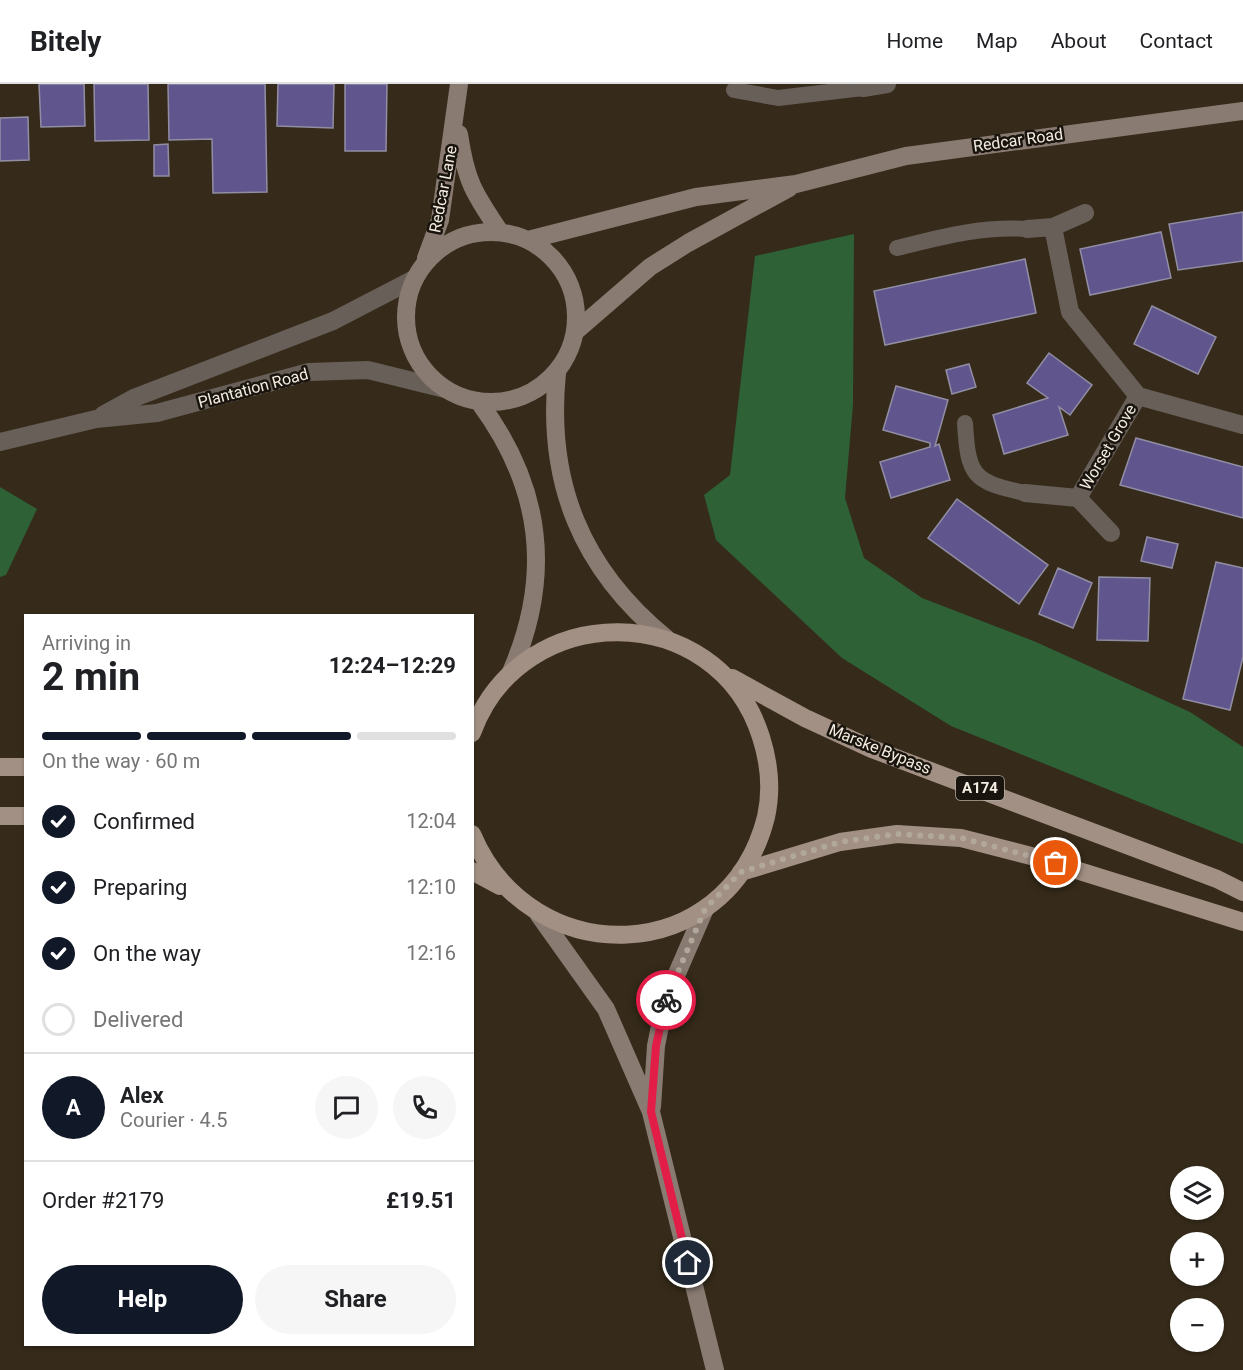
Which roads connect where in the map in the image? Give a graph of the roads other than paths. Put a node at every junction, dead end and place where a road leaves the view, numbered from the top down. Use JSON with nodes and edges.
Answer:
{"nodes":[{"id":1,"x":459,"y":84,"type":"edge"},
{"id":2,"x":887,"y":84,"type":"edge"},
{"id":3,"x":863,"y":88,"type":"joint"},
{"id":4,"x":734,"y":90,"type":"dead end"},
{"id":5,"x":456,"y":109,"type":"junction"},
{"id":6,"x":1243,"y":111,"type":"edge"},
{"id":7,"x":796,"y":184,"type":"junction"},
{"id":8,"x":1085,"y":213,"type":"dead end"},
{"id":9,"x":1053,"y":228,"type":"junction"},
{"id":10,"x":1027,"y":229,"type":"joint"},
{"id":11,"x":500,"y":232,"type":"junction"},
{"id":12,"x":528,"y":240,"type":"junction"},
{"id":13,"x":897,"y":248,"type":"dead end"},
{"id":14,"x":418,"y":273,"type":"junction"},
{"id":15,"x":576,"y":331,"type":"junction"},
{"id":16,"x":557,"y":373,"type":"junction"},
{"id":17,"x":446,"y":389,"type":"junction"},
{"id":18,"x":1138,"y":396,"type":"junction"},
{"id":19,"x":479,"y":402,"type":"junction"},
{"id":20,"x":96,"y":419,"type":"junction"},
{"id":21,"x":965,"y":423,"type":"dead end"},
{"id":22,"x":1243,"y":425,"type":"edge"},
{"id":23,"x":0,"y":442,"type":"edge"},
{"id":24,"x":1025,"y":493,"type":"joint"},
{"id":25,"x":1078,"y":498,"type":"junction"},
{"id":26,"x":1111,"y":533,"type":"dead end"},
{"id":27,"x":667,"y":639,"type":"junction"},
{"id":28,"x":511,"y":672,"type":"junction"},
{"id":29,"x":722,"y":673,"type":"junction"},
{"id":30,"x":487,"y":701,"type":"junction"},
{"id":31,"x":474,"y":711,"type":"edge"},
{"id":32,"x":474,"y":729,"type":"edge"},
{"id":33,"x":0,"y":767,"type":"edge"},
{"id":34,"x":24,"y":767,"type":"edge"},
{"id":35,"x":0,"y":816,"type":"edge"},
{"id":36,"x":24,"y":816,"type":"edge"},
{"id":37,"x":474,"y":839,"type":"edge"},
{"id":38,"x":474,"y":872,"type":"edge"},
{"id":39,"x":741,"y":872,"type":"junction"},
{"id":40,"x":507,"y":890,"type":"junction"},
{"id":41,"x":1243,"y":892,"type":"edge"},
{"id":42,"x":705,"y":909,"type":"junction"},
{"id":43,"x":539,"y":915,"type":"junction"},
{"id":44,"x":1243,"y":922,"type":"edge"},
{"id":45,"x":651,"y":1112,"type":"junction"},
{"id":46,"x":715,"y":1370,"type":"edge"}],
"edges":[{"from":1,"to":5,"type":"street","name":"Redcar Lane"},
{"from":2,"to":3,"type":"street"},
{"from":3,"to":4,"type":"lane"},
{"from":5,"to":11,"type":"street","name":"Redcar Lane"},
{"from":5,"to":14,"type":"street","name":"Redcar Lane"},
{"from":6,"to":7,"type":"street","name":"Redcar Road"},
{"from":7,"to":12,"type":"street","name":"Redcar Road"},
{"from":7,"to":15,"type":"street","name":"Redcar Road"},
{"from":8,"to":9,"type":"street"},
{"from":9,"to":10,"type":"street"},
{"from":9,"to":18,"type":"street","name":"Worset Grove"},
{"from":10,"to":13,"type":"lane"},
{"from":11,"to":12,"type":"street"},
{"from":11,"to":14,"type":"street"},
{"from":12,"to":15,"type":"street"},
{"from":14,"to":17,"type":"street"},
{"from":14,"to":20,"type":"street","name":"Plantation Road"},
{"from":15,"to":16,"type":"street"},
{"from":16,"to":19,"type":"street"},
{"from":16,"to":27,"type":"street"},
{"from":17,"to":19,"type":"street"},
{"from":17,"to":20,"type":"street","name":"Plantation Road"},
{"from":18,"to":22,"type":"street","name":"Worset Grove"},
{"from":18,"to":25,"type":"street","name":"Worset Grove"},
{"from":19,"to":28,"type":"street"},
{"from":20,"to":23,"type":"street","name":"Plantation Road"},
{"from":21,"to":24,"type":"lane"},
{"from":24,"to":25,"type":"street","name":"Worset Grove"},
{"from":25,"to":26,"type":"street","name":"Worset Grove"},
{"from":27,"to":28,"type":"main road","number":"A174"},
{"from":27,"to":29,"type":"main road","number":"A174"},
{"from":28,"to":30,"type":"main road","number":"A174"},
{"from":29,"to":39,"type":"main road","number":"A174"},
{"from":29,"to":41,"type":"main road","name":"Marske Bypass","number":"A174"},
{"from":30,"to":31,"type":"main road","number":"A174"},
{"from":30,"to":32,"type":"main road","number":"A174"},
{"from":33,"to":34,"type":"main road"},
{"from":35,"to":36,"type":"main road"},
{"from":37,"to":40,"type":"main road","number":"A174"},
{"from":38,"to":40,"type":"main road","number":"A174"},
{"from":39,"to":42,"type":"main road","number":"A174"},
{"from":39,"to":44,"type":"main road","number":"A174"},
{"from":40,"to":43,"type":"main road","number":"A174"},
{"from":42,"to":43,"type":"main road","number":"A174"},
{"from":42,"to":45,"type":"street"},
{"from":43,"to":45,"type":"street"},
{"from":45,"to":46,"type":"street"}]}
